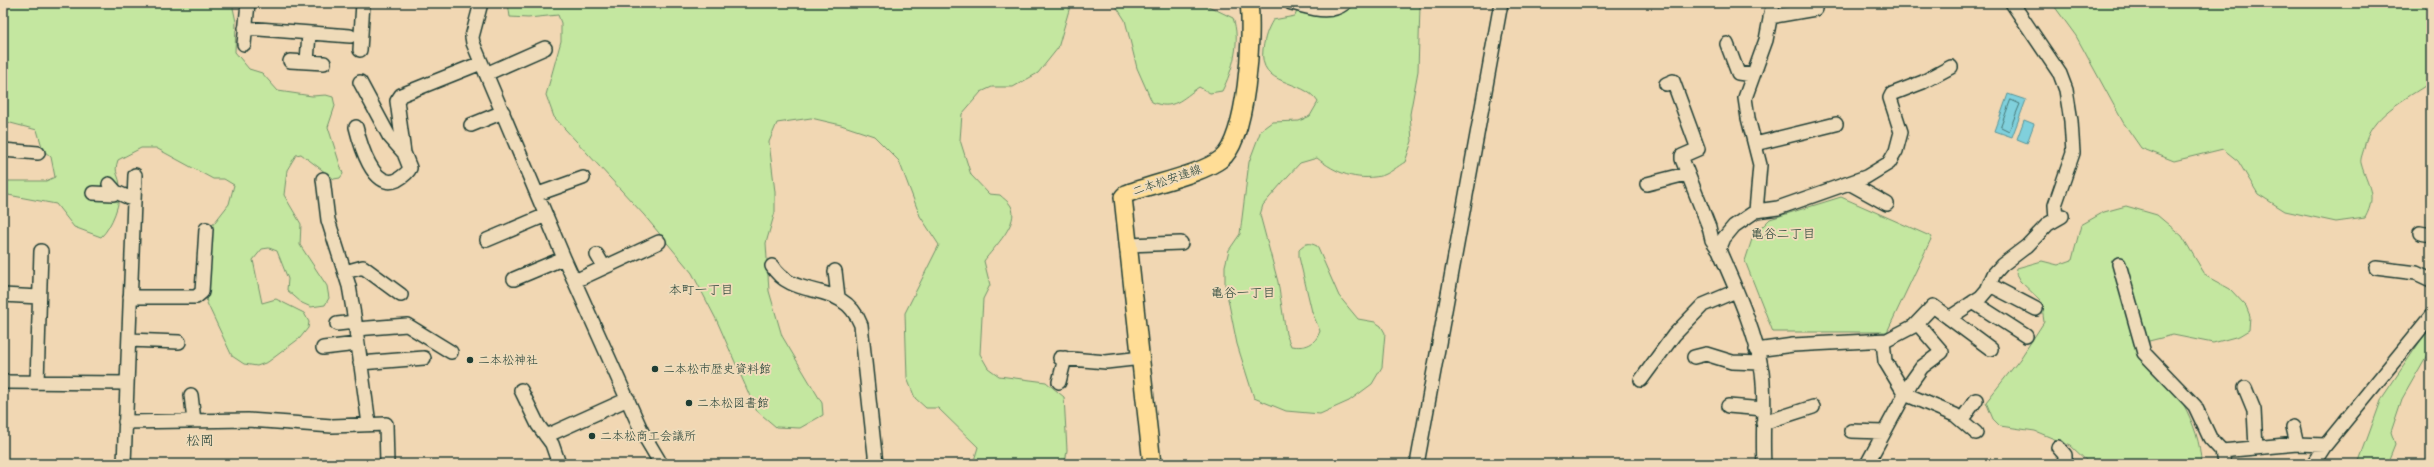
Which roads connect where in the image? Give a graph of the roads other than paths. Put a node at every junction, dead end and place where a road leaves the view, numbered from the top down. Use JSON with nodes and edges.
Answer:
{"nodes":[{"id":1,"x":248,"y":3,"type":"edge"},
{"id":2,"x":363,"y":3,"type":"edge"},
{"id":3,"x":481,"y":3,"type":"edge"},
{"id":4,"x":1249,"y":3,"type":"edge"},
{"id":5,"x":1291,"y":3,"type":"edge"},
{"id":6,"x":1344,"y":3,"type":"edge"},
{"id":7,"x":1501,"y":3,"type":"edge"},
{"id":8,"x":1772,"y":3,"type":"edge"},
{"id":9,"x":2012,"y":3,"type":"edge"},
{"id":10,"x":1815,"y":9,"type":"dead end"},
{"id":11,"x":1770,"y":17,"type":"junction"},
{"id":12,"x":245,"y":28,"type":"junction"},
{"id":13,"x":310,"y":33,"type":"junction"},
{"id":14,"x":350,"y":36,"type":"dead end"},
{"id":15,"x":244,"y":44,"type":"dead end"},
{"id":16,"x":1727,"y":44,"type":"dead end"},
{"id":17,"x":545,"y":48,"type":"dead end"},
{"id":18,"x":360,"y":50,"type":"dead end"},
{"id":19,"x":290,"y":61,"type":"dead end"},
{"id":20,"x":307,"y":62,"type":"junction"},
{"id":21,"x":324,"y":63,"type":"dead end"},
{"id":22,"x":1950,"y":67,"type":"dead end"},
{"id":23,"x":483,"y":68,"type":"junction"},
{"id":24,"x":1752,"y":75,"type":"junction"},
{"id":25,"x":360,"y":82,"type":"dead end"},
{"id":26,"x":1666,"y":84,"type":"dead end"},
{"id":27,"x":503,"y":112,"type":"junction"},
{"id":28,"x":1836,"y":124,"type":"dead end"},
{"id":29,"x":471,"y":125,"type":"dead end"},
{"id":30,"x":356,"y":127,"type":"dead end"},
{"id":31,"x":1755,"y":144,"type":"junction"},
{"id":32,"x":3,"y":150,"type":"edge"},
{"id":33,"x":38,"y":153,"type":"dead end"},
{"id":34,"x":404,"y":153,"type":"junction"},
{"id":35,"x":1686,"y":174,"type":"junction"},
{"id":36,"x":135,"y":175,"type":"dead end"},
{"id":37,"x":583,"y":178,"type":"dead end"},
{"id":38,"x":323,"y":179,"type":"dead end"},
{"id":39,"x":1849,"y":183,"type":"junction"},
{"id":40,"x":1647,"y":184,"type":"dead end"},
{"id":41,"x":93,"y":193,"type":"dead end"},
{"id":42,"x":538,"y":194,"type":"junction"},
{"id":43,"x":134,"y":200,"type":"junction"},
{"id":44,"x":1888,"y":204,"type":"dead end"},
{"id":45,"x":1756,"y":211,"type":"junction"},
{"id":46,"x":546,"y":214,"type":"junction"},
{"id":47,"x":206,"y":229,"type":"dead end"},
{"id":48,"x":487,"y":240,"type":"dead end"},
{"id":49,"x":659,"y":242,"type":"dead end"},
{"id":50,"x":1181,"y":243,"type":"dead end"},
{"id":51,"x":1127,"y":245,"type":"junction"},
{"id":52,"x":41,"y":250,"type":"dead end"},
{"id":53,"x":1719,"y":250,"type":"junction"},
{"id":54,"x":597,"y":255,"type":"dead end"},
{"id":55,"x":564,"y":258,"type":"junction"},
{"id":56,"x":2119,"y":264,"type":"dead end"},
{"id":57,"x":772,"y":266,"type":"dead end"},
{"id":58,"x":604,"y":268,"type":"junction"},
{"id":59,"x":2376,"y":268,"type":"dead end"},
{"id":60,"x":835,"y":271,"type":"dead end"},
{"id":61,"x":345,"y":272,"type":"junction"},
{"id":62,"x":514,"y":279,"type":"dead end"},
{"id":63,"x":2431,"y":280,"type":"edge"},
{"id":64,"x":575,"y":281,"type":"junction"},
{"id":65,"x":1990,"y":285,"type":"junction"},
{"id":66,"x":1736,"y":291,"type":"junction"},
{"id":67,"x":3,"y":295,"type":"edge"},
{"id":68,"x":401,"y":295,"type":"dead end"},
{"id":69,"x":39,"y":297,"type":"junction"},
{"id":70,"x":130,"y":297,"type":"junction"},
{"id":71,"x":838,"y":297,"type":"junction"},
{"id":72,"x":1973,"y":302,"type":"junction"},
{"id":73,"x":2036,"y":309,"type":"dead end"},
{"id":74,"x":2431,"y":316,"type":"edge"},
{"id":75,"x":1949,"y":318,"type":"junction"},
{"id":76,"x":1917,"y":323,"type":"junction"},
{"id":77,"x":337,"y":324,"type":"dead end"},
{"id":78,"x":355,"y":325,"type":"junction"},
{"id":79,"x":2026,"y":336,"type":"dead end"},
{"id":80,"x":129,"y":340,"type":"junction"},
{"id":81,"x":1883,"y":341,"type":"junction"},
{"id":82,"x":179,"y":342,"type":"dead end"},
{"id":83,"x":357,"y":344,"type":"junction"},
{"id":84,"x":323,"y":348,"type":"dead end"},
{"id":85,"x":1991,"y":349,"type":"dead end"},
{"id":86,"x":1756,"y":350,"type":"junction"},
{"id":87,"x":450,"y":352,"type":"dead end"},
{"id":88,"x":1694,"y":357,"type":"dead end"},
{"id":89,"x":424,"y":358,"type":"dead end"},
{"id":90,"x":1142,"y":358,"type":"junction"},
{"id":91,"x":360,"y":363,"type":"junction"},
{"id":92,"x":1760,"y":363,"type":"junction"},
{"id":93,"x":1641,"y":380,"type":"dead end"},
{"id":94,"x":3,"y":382,"type":"edge"},
{"id":95,"x":37,"y":382,"type":"junction"},
{"id":96,"x":1059,"y":382,"type":"dead end"},
{"id":97,"x":126,"y":383,"type":"junction"},
{"id":98,"x":2245,"y":388,"type":"dead end"},
{"id":99,"x":520,"y":390,"type":"dead end"},
{"id":100,"x":191,"y":394,"type":"dead end"},
{"id":101,"x":1905,"y":394,"type":"junction"},
{"id":102,"x":628,"y":399,"type":"junction"},
{"id":103,"x":1976,"y":400,"type":"dead end"},
{"id":104,"x":1728,"y":406,"type":"dead end"},
{"id":105,"x":1814,"y":407,"type":"dead end"},
{"id":106,"x":1764,"y":409,"type":"junction"},
{"id":107,"x":1962,"y":419,"type":"junction"},
{"id":108,"x":194,"y":421,"type":"junction"},
{"id":109,"x":125,"y":422,"type":"junction"},
{"id":110,"x":1763,"y":423,"type":"junction"},
{"id":111,"x":369,"y":424,"type":"junction"},
{"id":112,"x":2293,"y":427,"type":"dead end"},
{"id":113,"x":1851,"y":431,"type":"dead end"},
{"id":114,"x":1883,"y":432,"type":"junction"},
{"id":115,"x":1976,"y":433,"type":"dead end"},
{"id":116,"x":546,"y":436,"type":"junction"},
{"id":117,"x":2297,"y":444,"type":"junction"},
{"id":118,"x":2325,"y":445,"type":"junction"},
{"id":119,"x":2058,"y":447,"type":"dead end"},
{"id":120,"x":2256,"y":448,"type":"junction"},
{"id":121,"x":2222,"y":451,"type":"junction"},
{"id":122,"x":124,"y":464,"type":"edge"},
{"id":123,"x":387,"y":464,"type":"edge"},
{"id":124,"x":559,"y":464,"type":"edge"},
{"id":125,"x":661,"y":464,"type":"edge"},
{"id":126,"x":876,"y":464,"type":"edge"},
{"id":127,"x":1152,"y":464,"type":"edge"},
{"id":128,"x":1417,"y":464,"type":"edge"},
{"id":129,"x":1764,"y":464,"type":"edge"},
{"id":130,"x":1867,"y":464,"type":"edge"},
{"id":131,"x":2065,"y":464,"type":"edge"},
{"id":132,"x":2224,"y":464,"type":"edge"},
{"id":133,"x":2314,"y":464,"type":"edge"}],
"edges":[{"from":1,"to":12,"type":"street"},
{"from":2,"to":18,"type":"street"},
{"from":3,"to":23,"type":"street"},
{"from":4,"to":51,"type":"main road","name":"二本松安達線"},
{"from":5,"to":6,"type":"street"},
{"from":7,"to":128,"type":"street"},
{"from":8,"to":11,"type":"street"},
{"from":9,"to":65,"type":"street"},
{"from":10,"to":11,"type":"street"},
{"from":11,"to":24,"type":"street"},
{"from":12,"to":13,"type":"street"},
{"from":12,"to":15,"type":"street"},
{"from":13,"to":14,"type":"street"},
{"from":13,"to":20,"type":"street"},
{"from":16,"to":24,"type":"street"},
{"from":17,"to":23,"type":"street"},
{"from":19,"to":20,"type":"street"},
{"from":20,"to":21,"type":"street"},
{"from":22,"to":39,"type":"street"},
{"from":23,"to":27,"type":"street"},
{"from":23,"to":34,"type":"street"},
{"from":24,"to":31,"type":"street"},
{"from":25,"to":34,"type":"street"},
{"from":26,"to":35,"type":"street"},
{"from":27,"to":29,"type":"street"},
{"from":27,"to":42,"type":"street"},
{"from":28,"to":31,"type":"street"},
{"from":30,"to":34,"type":"street"},
{"from":31,"to":45,"type":"street"},
{"from":32,"to":33,"type":"street"},
{"from":35,"to":40,"type":"street"},
{"from":35,"to":53,"type":"street"},
{"from":36,"to":43,"type":"street"},
{"from":37,"to":42,"type":"street"},
{"from":38,"to":61,"type":"street"},
{"from":39,"to":44,"type":"street"},
{"from":39,"to":45,"type":"street"},
{"from":41,"to":43,"type":"street"},
{"from":42,"to":46,"type":"street"},
{"from":43,"to":70,"type":"street"},
{"from":45,"to":53,"type":"street"},
{"from":46,"to":48,"type":"street"},
{"from":46,"to":55,"type":"street"},
{"from":47,"to":70,"type":"street"},
{"from":49,"to":58,"type":"street"},
{"from":50,"to":51,"type":"street"},
{"from":51,"to":90,"type":"main road","name":"二本松安達線"},
{"from":52,"to":69,"type":"street"},
{"from":53,"to":66,"type":"street"},
{"from":54,"to":58,"type":"street"},
{"from":55,"to":62,"type":"street"},
{"from":55,"to":64,"type":"street"},
{"from":56,"to":121,"type":"street"},
{"from":57,"to":71,"type":"street"},
{"from":58,"to":64,"type":"street"},
{"from":59,"to":63,"type":"street"},
{"from":60,"to":71,"type":"street"},
{"from":61,"to":68,"type":"street"},
{"from":61,"to":78,"type":"street"},
{"from":64,"to":102,"type":"street"},
{"from":65,"to":72,"type":"street"},
{"from":65,"to":73,"type":"street"},
{"from":66,"to":86,"type":"street"},
{"from":66,"to":93,"type":"street"},
{"from":67,"to":69,"type":"street"},
{"from":69,"to":95,"type":"street"},
{"from":70,"to":80,"type":"street"},
{"from":71,"to":126,"type":"street"},
{"from":72,"to":75,"type":"street"},
{"from":72,"to":79,"type":"street"},
{"from":74,"to":118,"type":"street"},
{"from":75,"to":76,"type":"street"},
{"from":75,"to":85,"type":"street"},
{"from":76,"to":81,"type":"street"},
{"from":76,"to":101,"type":"street"},
{"from":77,"to":78,"type":"street"},
{"from":78,"to":83,"type":"street"},
{"from":78,"to":87,"type":"street"},
{"from":80,"to":82,"type":"street"},
{"from":80,"to":97,"type":"street"},
{"from":81,"to":86,"type":"street"},
{"from":81,"to":101,"type":"street"},
{"from":83,"to":84,"type":"street"},
{"from":83,"to":91,"type":"street"},
{"from":86,"to":92,"type":"street"},
{"from":88,"to":92,"type":"street"},
{"from":89,"to":91,"type":"street"},
{"from":90,"to":96,"type":"street"},
{"from":90,"to":127,"type":"main road","name":"二本松安達線"},
{"from":91,"to":111,"type":"street"},
{"from":92,"to":106,"type":"street"},
{"from":94,"to":95,"type":"street"},
{"from":95,"to":97,"type":"street"},
{"from":97,"to":109,"type":"street"},
{"from":98,"to":120,"type":"street"},
{"from":99,"to":116,"type":"street"},
{"from":100,"to":108,"type":"street"},
{"from":101,"to":107,"type":"street"},
{"from":101,"to":114,"type":"street"},
{"from":102,"to":116,"type":"street"},
{"from":102,"to":125,"type":"street"},
{"from":103,"to":107,"type":"street"},
{"from":104,"to":106,"type":"street"},
{"from":105,"to":110,"type":"street"},
{"from":106,"to":110,"type":"street"},
{"from":107,"to":115,"type":"street"},
{"from":108,"to":109,"type":"street"},
{"from":108,"to":111,"type":"street"},
{"from":109,"to":122,"type":"street"},
{"from":110,"to":129,"type":"street"},
{"from":111,"to":123,"type":"street"},
{"from":112,"to":117,"type":"street"},
{"from":113,"to":114,"type":"street"},
{"from":114,"to":130,"type":"street"},
{"from":116,"to":124,"type":"street"},
{"from":117,"to":118,"type":"street"},
{"from":117,"to":120,"type":"street"},
{"from":118,"to":133,"type":"street"},
{"from":119,"to":131,"type":"street"},
{"from":120,"to":121,"type":"street"},
{"from":121,"to":132,"type":"street"}]}
